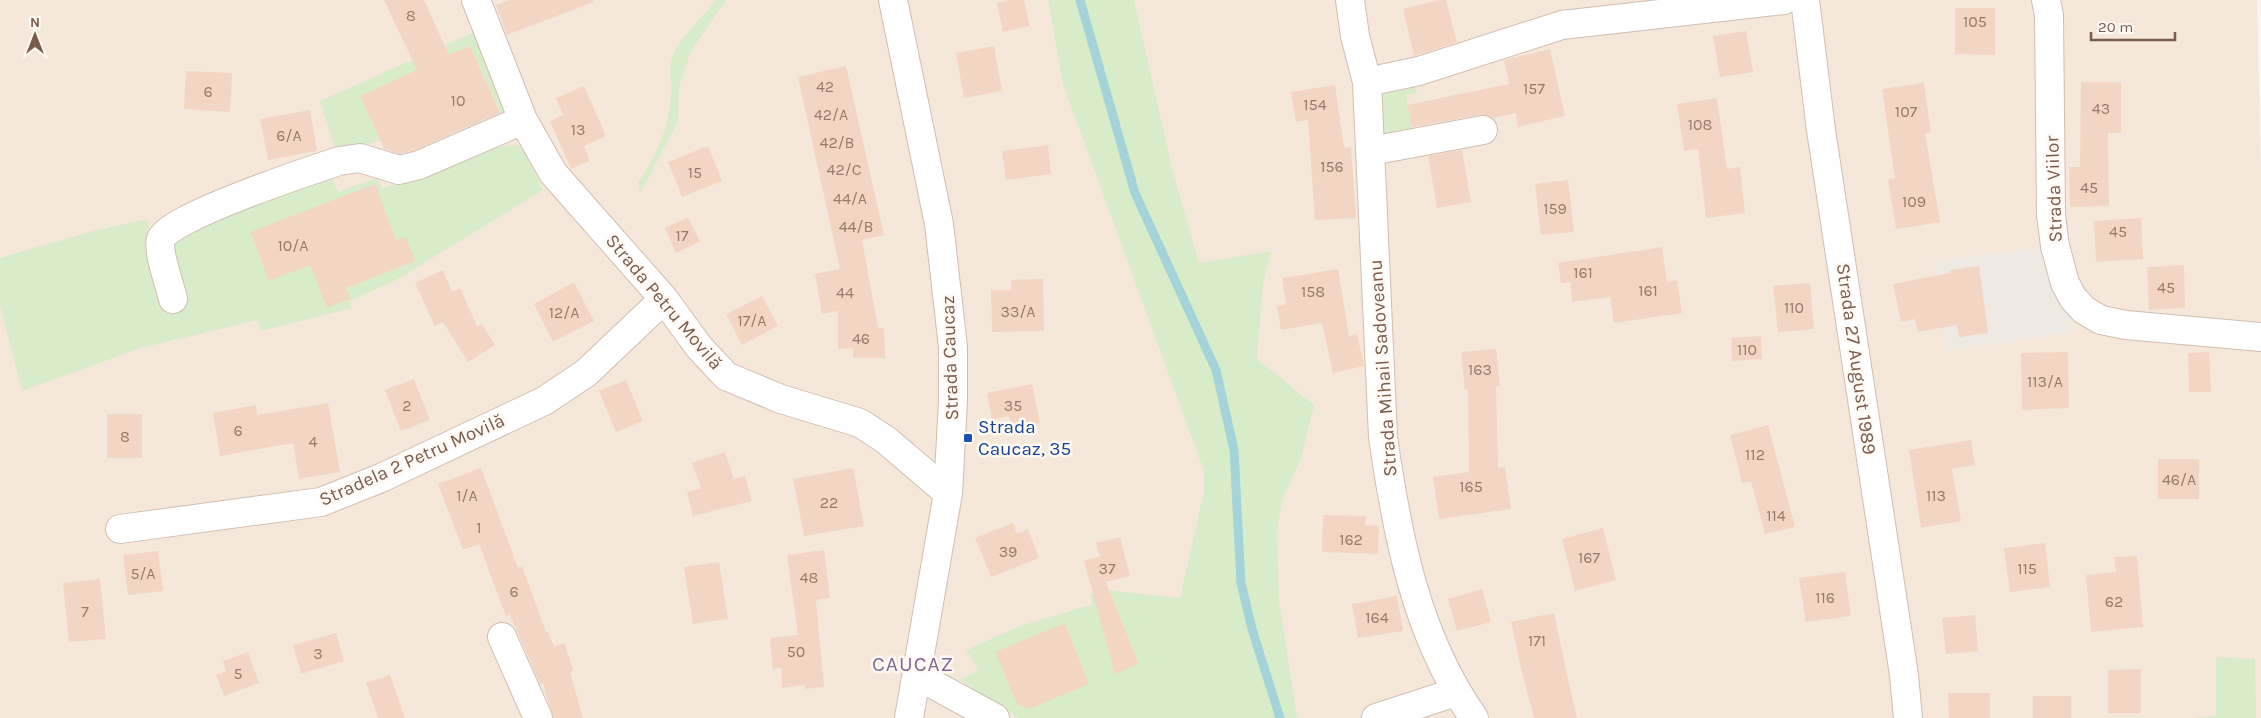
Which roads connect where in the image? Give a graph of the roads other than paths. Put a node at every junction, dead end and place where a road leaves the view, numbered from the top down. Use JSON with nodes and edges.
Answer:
{"nodes":[{"id":1,"x":476,"y":0,"type":"edge"},
{"id":2,"x":893,"y":0,"type":"edge"},
{"id":3,"x":1350,"y":0,"type":"edge"},
{"id":4,"x":1784,"y":0,"type":"edge"},
{"id":5,"x":1805,"y":0,"type":"edge"},
{"id":6,"x":2046,"y":0,"type":"edge"},
{"id":7,"x":1368,"y":82,"type":"junction"},
{"id":8,"x":523,"y":120,"type":"junction"},
{"id":9,"x":1483,"y":130,"type":"dead end"},
{"id":10,"x":1371,"y":151,"type":"junction"},
{"id":11,"x":173,"y":299,"type":"dead end"},
{"id":12,"x":664,"y":299,"type":"junction"},
{"id":13,"x":2261,"y":337,"type":"edge"},
{"id":14,"x":948,"y":493,"type":"junction"},
{"id":15,"x":120,"y":529,"type":"dead end"},
{"id":16,"x":502,"y":637,"type":"dead end"},
{"id":17,"x":918,"y":676,"type":"junction"},
{"id":18,"x":1456,"y":692,"type":"junction"},
{"id":19,"x":538,"y":718,"type":"edge"},
{"id":20,"x":909,"y":718,"type":"edge"},
{"id":21,"x":995,"y":718,"type":"edge"},
{"id":22,"x":1376,"y":718,"type":"edge"},
{"id":23,"x":1474,"y":718,"type":"edge"},
{"id":24,"x":1908,"y":718,"type":"edge"}],
"edges":[{"from":1,"to":8,"type":"street","name":"Strada Petru Movilă"},
{"from":2,"to":14,"type":"street","name":"Strada Caucaz"},
{"from":3,"to":7,"type":"street","name":"Strada Mihail Sadoveanu"},
{"from":4,"to":7,"type":"street"},
{"from":5,"to":24,"type":"street","name":"Strada 27 August 1989"},
{"from":6,"to":13,"type":"street","name":"Strada Viilor"},
{"from":7,"to":10,"type":"street","name":"Strada Mihail Sadoveanu"},
{"from":8,"to":11,"type":"street"},
{"from":8,"to":12,"type":"street","name":"Strada Petru Movilă"},
{"from":9,"to":10,"type":"street"},
{"from":10,"to":18,"type":"street","name":"Strada Mihail Sadoveanu"},
{"from":12,"to":14,"type":"street","name":"Strada Petru Movilă"},
{"from":12,"to":15,"type":"street","name":"Stradela 2 Petru Movilă"},
{"from":14,"to":17,"type":"street","name":"Strada Caucaz"},
{"from":16,"to":19,"type":"street"},
{"from":17,"to":20,"type":"street","name":"Strada Caucaz"},
{"from":17,"to":21,"type":"street"},
{"from":18,"to":22,"type":"street"},
{"from":18,"to":23,"type":"street","name":"Strada Mihail Sadoveanu"}]}
